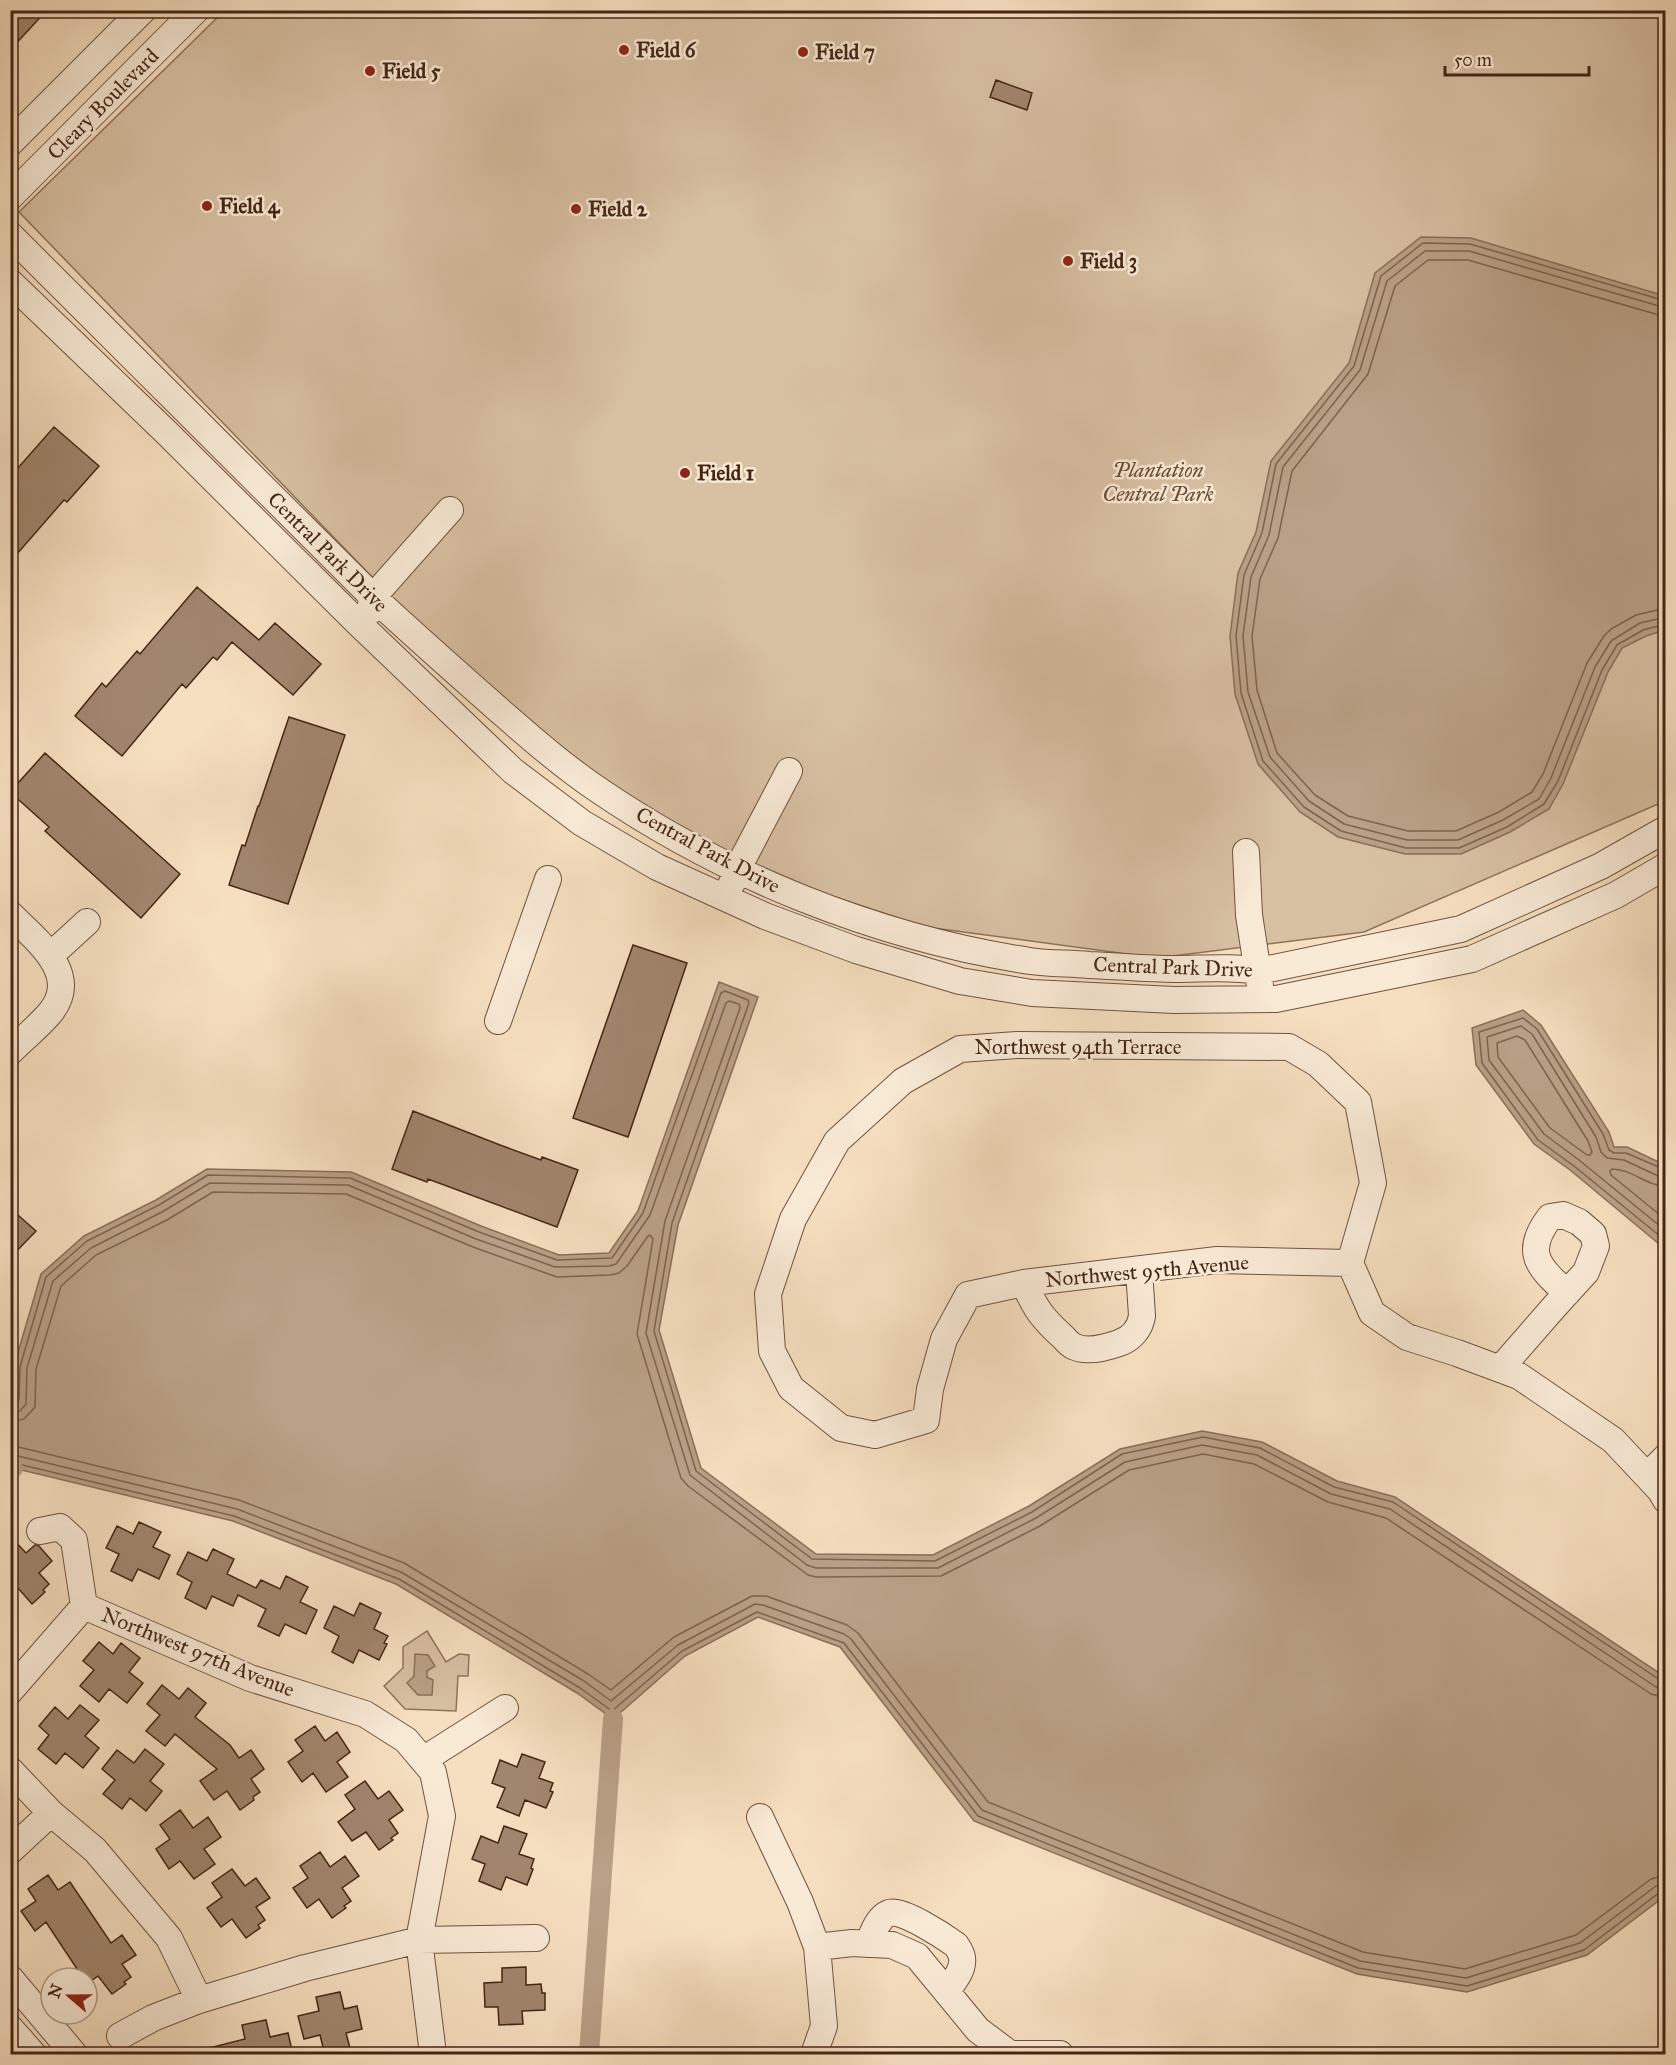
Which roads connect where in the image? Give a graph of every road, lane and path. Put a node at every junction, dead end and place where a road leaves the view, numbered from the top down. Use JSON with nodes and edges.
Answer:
{"nodes":[{"id":1,"x":142,"y":10,"type":"edge"},
{"id":2,"x":196,"y":10,"type":"edge"},
{"id":3,"x":10,"y":143,"type":"edge"},
{"id":4,"x":10,"y":197,"type":"edge"},
{"id":5,"x":10,"y":235,"type":"edge"},
{"id":6,"x":10,"y":282,"type":"edge"},
{"id":7,"x":450,"y":510,"type":"dead end"},
{"id":8,"x":373,"y":597,"type":"junction"},
{"id":9,"x":364,"y":629,"type":"junction"},
{"id":10,"x":789,"y":771,"type":"dead end"},
{"id":11,"x":1665,"y":829,"type":"edge"},
{"id":12,"x":1246,"y":852,"type":"dead end"},
{"id":13,"x":1665,"y":866,"type":"edge"},
{"id":14,"x":737,"y":870,"type":"junction"},
{"id":15,"x":548,"y":879,"type":"dead end"},
{"id":16,"x":726,"y":899,"type":"junction"},
{"id":17,"x":10,"y":914,"type":"edge"},
{"id":18,"x":87,"y":922,"type":"dead end"},
{"id":19,"x":51,"y":955,"type":"junction"},
{"id":20,"x":1259,"y":971,"type":"junction"},
{"id":21,"x":1261,"y":999,"type":"junction"},
{"id":22,"x":498,"y":1021,"type":"dead end"},
{"id":23,"x":10,"y":1052,"type":"edge"},
{"id":24,"x":1350,"y":1263,"type":"junction"},
{"id":25,"x":1139,"y":1270,"type":"junction"},
{"id":26,"x":1024,"y":1283,"type":"junction"},
{"id":27,"x":1567,"y":1293,"type":"dead end"},
{"id":28,"x":968,"y":1295,"type":"joint"},
{"id":29,"x":1500,"y":1369,"type":"junction"},
{"id":30,"x":1665,"y":1457,"type":"edge"},
{"id":31,"x":1647,"y":1476,"type":"junction"},
{"id":32,"x":1665,"y":1500,"type":"edge"},
{"id":33,"x":40,"y":1531,"type":"dead end"},
{"id":34,"x":84,"y":1606,"type":"junction"},
{"id":35,"x":10,"y":1691,"type":"edge"},
{"id":36,"x":505,"y":1708,"type":"dead end"},
{"id":37,"x":423,"y":1760,"type":"junction"},
{"id":38,"x":10,"y":1770,"type":"edge"},
{"id":39,"x":51,"y":1813,"type":"junction"},
{"id":40,"x":760,"y":1817,"type":"dead end"},
{"id":41,"x":10,"y":1851,"type":"edge"},
{"id":42,"x":536,"y":1938,"type":"dead end"},
{"id":43,"x":419,"y":1940,"type":"junction"},
{"id":44,"x":868,"y":1944,"type":"junction"},
{"id":45,"x":818,"y":1947,"type":"junction"},
{"id":46,"x":10,"y":1978,"type":"edge"},
{"id":47,"x":947,"y":1991,"type":"junction"},
{"id":48,"x":199,"y":2000,"type":"junction"},
{"id":49,"x":10,"y":2028,"type":"edge"},
{"id":50,"x":120,"y":2036,"type":"dead end"},
{"id":51,"x":33,"y":2055,"type":"edge"},
{"id":52,"x":74,"y":2055,"type":"edge"},
{"id":53,"x":433,"y":2055,"type":"edge"},
{"id":54,"x":814,"y":2055,"type":"edge"},
{"id":55,"x":1060,"y":2055,"type":"edge"}],
"edges":[{"from":1,"to":3,"type":"street","name":"Cleary Boulevard"},
{"from":2,"to":4,"type":"street","name":"Cleary Boulevard"},
{"from":5,"to":8,"type":"street","name":"Central Park Drive"},
{"from":6,"to":9,"type":"street","name":"Central Park Drive"},
{"from":7,"to":8,"type":"street"},
{"from":8,"to":9,"type":"street"},
{"from":8,"to":14,"type":"street","name":"Central Park Drive"},
{"from":9,"to":16,"type":"street","name":"Central Park Drive"},
{"from":10,"to":14,"type":"street"},
{"from":11,"to":20,"type":"street","name":"Central Park Drive"},
{"from":12,"to":20,"type":"street"},
{"from":13,"to":21,"type":"street","name":"Central Park Drive"},
{"from":14,"to":16,"type":"street"},
{"from":14,"to":20,"type":"street","name":"Central Park Drive"},
{"from":15,"to":22,"type":"street"},
{"from":16,"to":21,"type":"street","name":"Central Park Drive"},
{"from":17,"to":19,"type":"street"},
{"from":18,"to":19,"type":"street"},
{"from":19,"to":23,"type":"street"},
{"from":20,"to":21,"type":"street"},
{"from":24,"to":25,"type":"street","name":"Northwest 95th Avenue"},
{"from":24,"to":28,"type":"street","name":"Northwest 94th Terrace"},
{"from":24,"to":29,"type":"street"},
{"from":25,"to":26,"type":"street","name":"Northwest 95th Avenue"},
{"from":25,"to":26,"type":"street"},
{"from":26,"to":28,"type":"street","name":"Northwest 95th Avenue"},
{"from":27,"to":29,"type":"street"},
{"from":29,"to":31,"type":"street"},
{"from":30,"to":31,"type":"street"},
{"from":31,"to":32,"type":"street"},
{"from":33,"to":34,"type":"street"},
{"from":34,"to":35,"type":"street"},
{"from":34,"to":37,"type":"street","name":"Northwest 97th Avenue"},
{"from":36,"to":37,"type":"street"},
{"from":37,"to":43,"type":"street","name":"Northwest 97th Avenue"},
{"from":38,"to":39,"type":"street"},
{"from":39,"to":41,"type":"street"},
{"from":39,"to":48,"type":"street"},
{"from":40,"to":45,"type":"street"},
{"from":42,"to":43,"type":"street"},
{"from":43,"to":48,"type":"street"},
{"from":43,"to":53,"type":"street","name":"Northwest 97th Avenue"},
{"from":44,"to":45,"type":"street"},
{"from":44,"to":47,"type":"street"},
{"from":44,"to":47,"type":"street"},
{"from":45,"to":54,"type":"street"},
{"from":46,"to":52,"type":"street"},
{"from":47,"to":55,"type":"street"},
{"from":48,"to":50,"type":"street"},
{"from":49,"to":51,"type":"street"}]}
